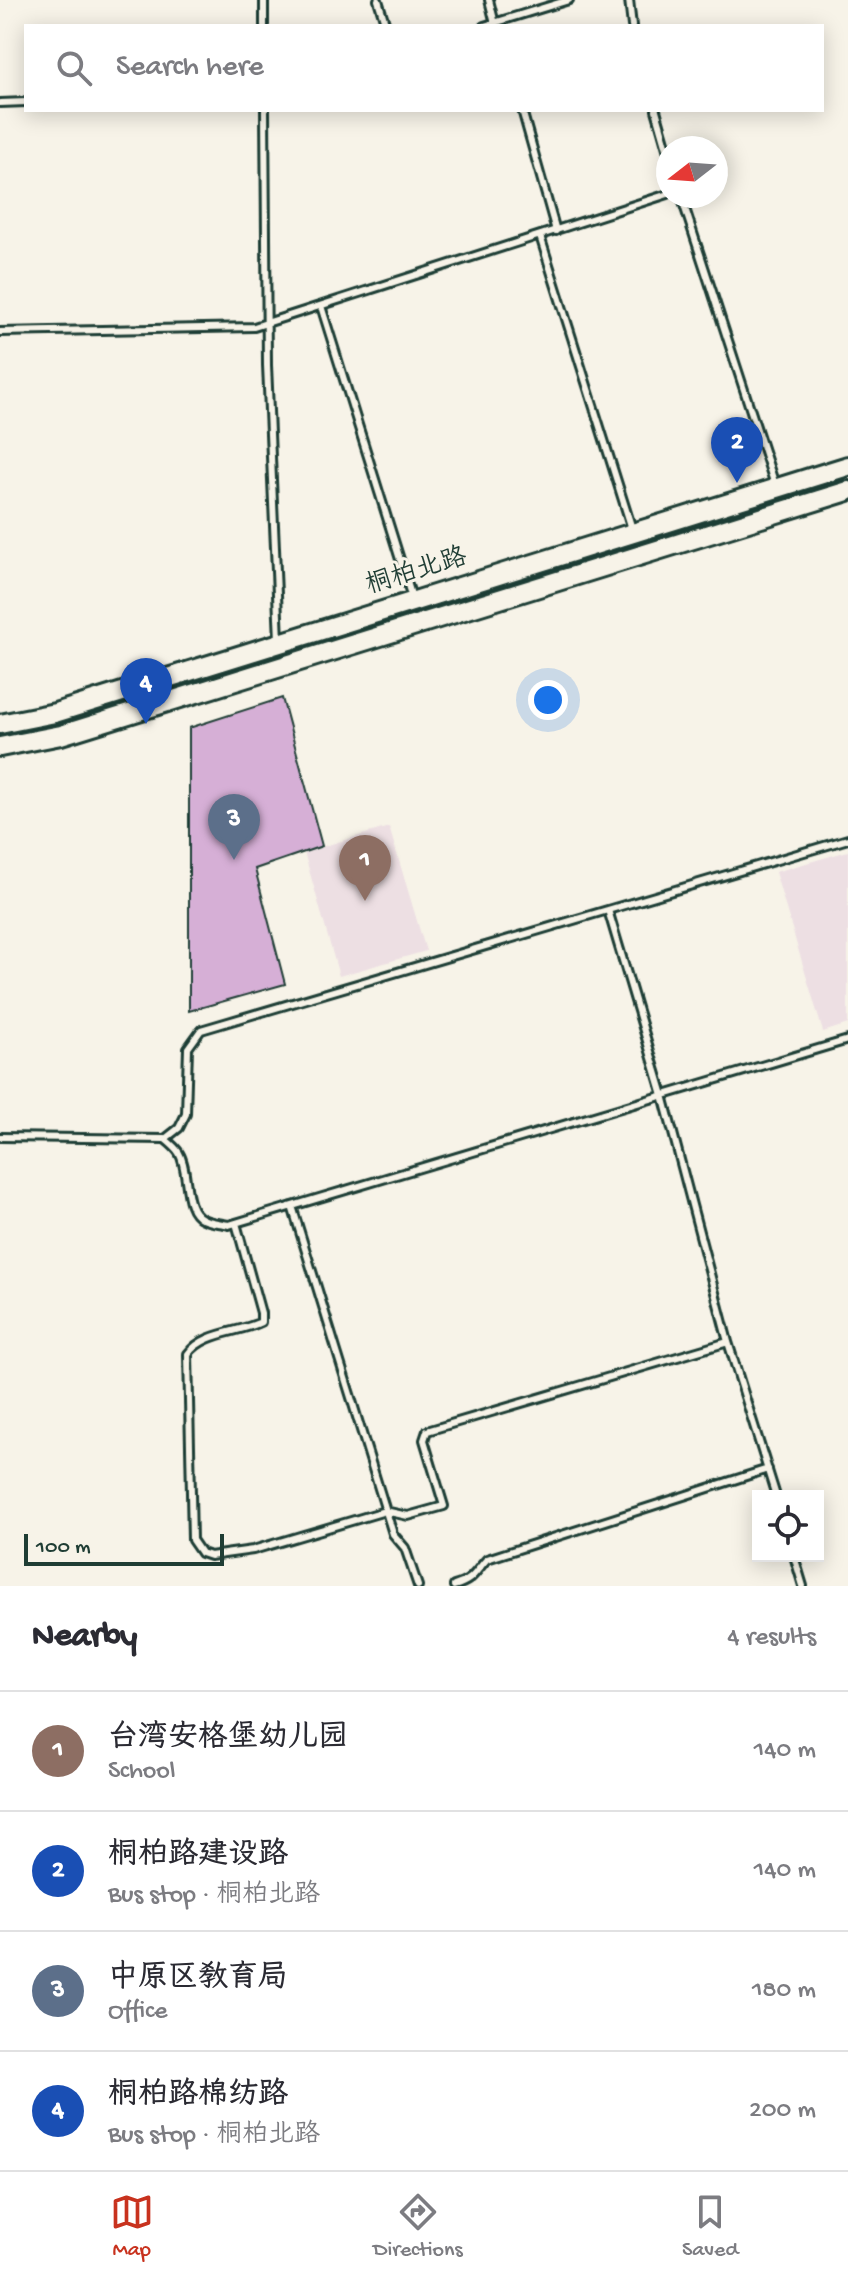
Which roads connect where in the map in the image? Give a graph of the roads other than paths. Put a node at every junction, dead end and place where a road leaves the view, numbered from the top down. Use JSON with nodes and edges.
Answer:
{"nodes":[{"id":1,"x":264,"y":0,"type":"edge"},
{"id":2,"x":378,"y":0,"type":"edge"},
{"id":3,"x":489,"y":0,"type":"edge"},
{"id":4,"x":569,"y":0,"type":"edge"},
{"id":5,"x":629,"y":0,"type":"edge"},
{"id":6,"x":264,"y":24,"type":"edge"},
{"id":7,"x":385,"y":24,"type":"edge"},
{"id":8,"x":495,"y":24,"type":"edge"},
{"id":9,"x":632,"y":24,"type":"edge"},
{"id":10,"x":24,"y":102,"type":"edge"},
{"id":11,"x":0,"y":103,"type":"edge"},
{"id":12,"x":265,"y":112,"type":"edge"},
{"id":13,"x":523,"y":112,"type":"edge"},
{"id":14,"x":657,"y":112,"type":"edge"},
{"id":15,"x":663,"y":136,"type":"edge"},
{"id":16,"x":656,"y":198,"type":"edge"},
{"id":17,"x":685,"y":208,"type":"edge"},
{"id":18,"x":556,"y":231,"type":"junction"},
{"id":19,"x":540,"y":236,"type":"junction"},
{"id":20,"x":321,"y":306,"type":"junction"},
{"id":21,"x":266,"y":324,"type":"junction"},
{"id":22,"x":0,"y":332,"type":"edge"},
{"id":23,"x":848,"y":466,"type":"edge"},
{"id":24,"x":776,"y":488,"type":"junction"},
{"id":25,"x":848,"y":491,"type":"edge"},
{"id":26,"x":633,"y":533,"type":"junction"},
{"id":27,"x":413,"y":601,"type":"junction"},
{"id":28,"x":279,"y":643,"type":"junction"},
{"id":29,"x":0,"y":724,"type":"edge"},
{"id":30,"x":0,"y":747,"type":"edge"},
{"id":31,"x":848,"y":839,"type":"edge"},
{"id":32,"x":608,"y":910,"type":"junction"},
{"id":33,"x":848,"y":1040,"type":"edge"},
{"id":34,"x":663,"y":1095,"type":"junction"},
{"id":35,"x":0,"y":1137,"type":"edge"},
{"id":36,"x":165,"y":1139,"type":"junction"},
{"id":37,"x":292,"y":1206,"type":"junction"},
{"id":38,"x":236,"y":1223,"type":"junction"},
{"id":39,"x":728,"y":1342,"type":"junction"},
{"id":40,"x":768,"y":1469,"type":"junction"},
{"id":41,"x":774,"y":1490,"type":"edge"},
{"id":42,"x":385,"y":1511,"type":"junction"},
{"id":43,"x":796,"y":1562,"type":"edge"},
{"id":44,"x":418,"y":1586,"type":"edge"},
{"id":45,"x":454,"y":1586,"type":"edge"},
{"id":46,"x":803,"y":1586,"type":"edge"}],
"edges":[{"from":1,"to":6,"type":"lane"},
{"from":2,"to":7,"type":"lane"},
{"from":3,"to":8,"type":"lane"},
{"from":4,"to":8,"type":"lane"},
{"from":5,"to":9,"type":"lane"},
{"from":10,"to":11,"type":"lane"},
{"from":12,"to":21,"type":"lane"},
{"from":13,"to":18,"type":"lane"},
{"from":14,"to":15,"type":"lane"},
{"from":16,"to":18,"type":"lane"},
{"from":17,"to":24,"type":"lane"},
{"from":18,"to":19,"type":"lane"},
{"from":19,"to":20,"type":"lane"},
{"from":19,"to":26,"type":"lane"},
{"from":20,"to":21,"type":"lane"},
{"from":20,"to":27,"type":"lane"},
{"from":21,"to":22,"type":"lane"},
{"from":21,"to":28,"type":"lane"},
{"from":23,"to":24,"type":"main road","name":"桐柏北路"},
{"from":24,"to":26,"type":"main road","name":"桐柏北路"},
{"from":25,"to":30,"type":"main road","name":"桐柏北路"},
{"from":26,"to":27,"type":"main road","name":"桐柏北路"},
{"from":27,"to":28,"type":"main road","name":"桐柏北路"},
{"from":28,"to":29,"type":"main road","name":"桐柏北路"},
{"from":31,"to":32,"type":"lane"},
{"from":32,"to":34,"type":"lane"},
{"from":32,"to":36,"type":"lane"},
{"from":33,"to":34,"type":"lane"},
{"from":34,"to":37,"type":"lane"},
{"from":34,"to":39,"type":"lane"},
{"from":35,"to":36,"type":"lane"},
{"from":36,"to":38,"type":"lane"},
{"from":37,"to":38,"type":"lane"},
{"from":37,"to":42,"type":"lane"},
{"from":38,"to":42,"type":"lane"},
{"from":39,"to":40,"type":"lane"},
{"from":39,"to":42,"type":"lane"},
{"from":40,"to":41,"type":"lane"},
{"from":40,"to":45,"type":"lane"},
{"from":42,"to":44,"type":"lane"},
{"from":43,"to":46,"type":"lane"}]}
